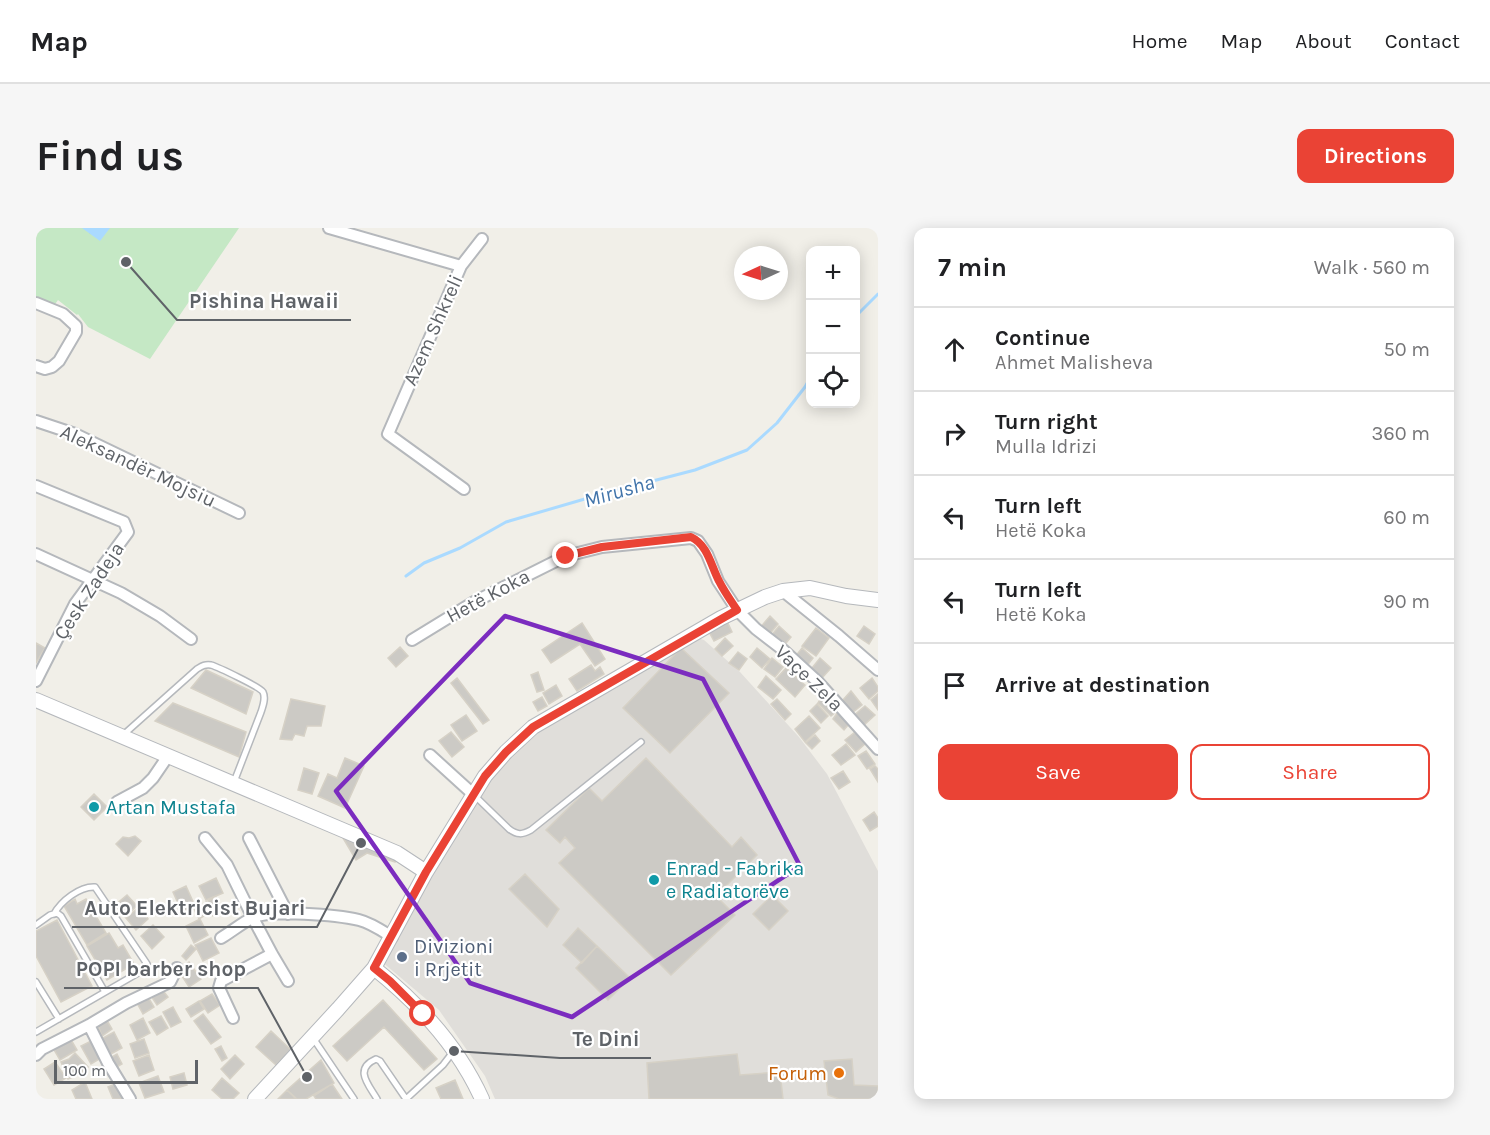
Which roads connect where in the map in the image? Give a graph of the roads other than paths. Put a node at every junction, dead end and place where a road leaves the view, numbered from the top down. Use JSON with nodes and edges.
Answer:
{"nodes":[{"id":1,"x":329,"y":228,"type":"edge"},
{"id":2,"x":482,"y":239,"type":"dead end"},
{"id":3,"x":461,"y":266,"type":"junction"},
{"id":4,"x":36,"y":303,"type":"edge"},
{"id":5,"x":36,"y":366,"type":"edge"},
{"id":6,"x":36,"y":421,"type":"edge"},
{"id":7,"x":36,"y":486,"type":"edge"},
{"id":8,"x":464,"y":489,"type":"dead end"},
{"id":9,"x":238,"y":513,"type":"dead end"},
{"id":10,"x":36,"y":554,"type":"edge"},
{"id":11,"x":94,"y":580,"type":"junction"},
{"id":12,"x":783,"y":591,"type":"junction"},
{"id":13,"x":878,"y":600,"type":"edge"},
{"id":14,"x":737,"y":610,"type":"junction"},
{"id":15,"x":191,"y":639,"type":"dead end"},
{"id":16,"x":412,"y":640,"type":"dead end"},
{"id":17,"x":878,"y":670,"type":"edge"},
{"id":18,"x":36,"y":681,"type":"edge"},
{"id":19,"x":36,"y":700,"type":"edge"},
{"id":20,"x":122,"y":737,"type":"junction"},
{"id":21,"x":641,"y":742,"type":"dead end"},
{"id":22,"x":878,"y":749,"type":"edge"},
{"id":23,"x":430,"y":755,"type":"dead end"},
{"id":24,"x":168,"y":756,"type":"junction"},
{"id":25,"x":237,"y":785,"type":"junction"},
{"id":26,"x":474,"y":795,"type":"junction"},
{"id":27,"x":117,"y":802,"type":"dead end"},
{"id":28,"x":206,"y":838,"type":"dead end"},
{"id":29,"x":249,"y":838,"type":"dead end"},
{"id":30,"x":426,"y":872,"type":"junction"},
{"id":31,"x":54,"y":914,"type":"junction"},
{"id":32,"x":288,"y":914,"type":"junction"},
{"id":33,"x":253,"y":918,"type":"junction"},
{"id":34,"x":36,"y":925,"type":"edge"},
{"id":35,"x":392,"y":937,"type":"junction"},
{"id":36,"x":221,"y":938,"type":"dead end"},
{"id":37,"x":272,"y":954,"type":"junction"},
{"id":38,"x":177,"y":968,"type":"dead end"},
{"id":39,"x":374,"y":968,"type":"junction"},
{"id":40,"x":288,"y":981,"type":"dead end"},
{"id":41,"x":36,"y":982,"type":"edge"},
{"id":42,"x":105,"y":992,"type":"junction"},
{"id":43,"x":233,"y":1018,"type":"dead end"},
{"id":44,"x":59,"y":1019,"type":"junction"},
{"id":45,"x":89,"y":1025,"type":"junction"},
{"id":46,"x":36,"y":1032,"type":"edge"},
{"id":47,"x":312,"y":1037,"type":"junction"},
{"id":48,"x":454,"y":1051,"type":"junction"},
{"id":49,"x":36,"y":1055,"type":"edge"},
{"id":50,"x":130,"y":1099,"type":"edge"},
{"id":51,"x":255,"y":1099,"type":"edge"},
{"id":52,"x":354,"y":1099,"type":"edge"},
{"id":53,"x":377,"y":1099,"type":"edge"},
{"id":54,"x":406,"y":1099,"type":"edge"},
{"id":55,"x":483,"y":1099,"type":"edge"}],
"edges":[{"from":1,"to":3,"type":"street","name":"Azem Shkreli"},
{"from":2,"to":3,"type":"street"},
{"from":3,"to":8,"type":"street","name":"Azem Shkreli"},
{"from":4,"to":5,"type":"street"},
{"from":6,"to":9,"type":"street","name":"Aleksandër Mojsiu"},
{"from":7,"to":11,"type":"street","name":"Çesk Zadeja"},
{"from":10,"to":11,"type":"street"},
{"from":11,"to":15,"type":"street"},
{"from":11,"to":18,"type":"street","name":"Çesk Zadeja"},
{"from":12,"to":13,"type":"street"},
{"from":12,"to":14,"type":"street"},
{"from":12,"to":17,"type":"street"},
{"from":14,"to":16,"type":"street","name":"Hetë Koka"},
{"from":14,"to":22,"type":"street","name":"Vaçe Zela"},
{"from":14,"to":26,"type":"street"},
{"from":19,"to":20,"type":"street"},
{"from":20,"to":24,"type":"street"},
{"from":20,"to":25,"type":"lane"},
{"from":21,"to":26,"type":"lane"},
{"from":23,"to":26,"type":"street"},
{"from":24,"to":25,"type":"street"},
{"from":24,"to":27,"type":"street"},
{"from":25,"to":30,"type":"street"},
{"from":26,"to":30,"type":"street"},
{"from":28,"to":33,"type":"street"},
{"from":29,"to":32,"type":"street"},
{"from":30,"to":35,"type":"street"},
{"from":31,"to":34,"type":"lane"},
{"from":31,"to":42,"type":"lane"},
{"from":31,"to":42,"type":"lane"},
{"from":32,"to":33,"type":"street"},
{"from":32,"to":35,"type":"street"},
{"from":33,"to":36,"type":"street"},
{"from":33,"to":37,"type":"street"},
{"from":35,"to":39,"type":"street"},
{"from":37,"to":40,"type":"street"},
{"from":37,"to":43,"type":"street"},
{"from":38,"to":45,"type":"street"},
{"from":39,"to":47,"type":"street"},
{"from":39,"to":48,"type":"street"},
{"from":41,"to":44,"type":"lane"},
{"from":42,"to":44,"type":"lane"},
{"from":44,"to":46,"type":"lane"},
{"from":45,"to":49,"type":"street"},
{"from":45,"to":50,"type":"street"},
{"from":47,"to":51,"type":"street"},
{"from":47,"to":52,"type":"lane"},
{"from":48,"to":54,"type":"lane"},
{"from":48,"to":55,"type":"street"},
{"from":53,"to":54,"type":"lane"}]}
